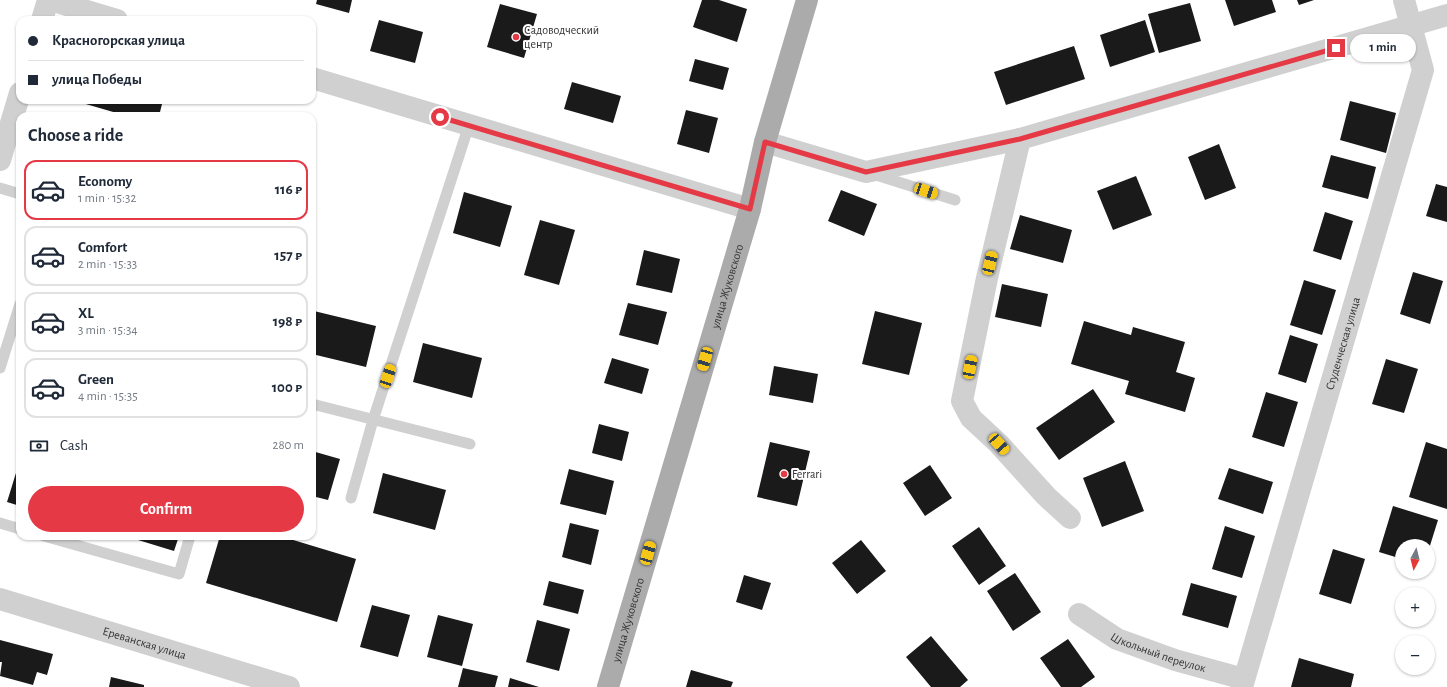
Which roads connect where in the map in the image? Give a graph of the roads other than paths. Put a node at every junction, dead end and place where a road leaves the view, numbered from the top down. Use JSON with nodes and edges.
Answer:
{"nodes":[{"id":1,"x":49,"y":0,"type":"edge"},
{"id":2,"x":807,"y":0,"type":"edge"},
{"id":3,"x":1404,"y":0,"type":"edge"},
{"id":4,"x":1447,"y":15,"type":"edge"},
{"id":5,"x":43,"y":16,"type":"edge"},
{"id":6,"x":103,"y":16,"type":"edge"},
{"id":7,"x":1412,"y":27,"type":"junction"},
{"id":8,"x":316,"y":79,"type":"edge"},
{"id":9,"x":17,"y":104,"type":"edge"},
{"id":10,"x":468,"y":125,"type":"junction"},
{"id":11,"x":1020,"y":139,"type":"junction"},
{"id":12,"x":765,"y":142,"type":"junction"},
{"id":13,"x":0,"y":160,"type":"edge"},
{"id":14,"x":866,"y":172,"type":"junction"},
{"id":15,"x":0,"y":188,"type":"edge"},
{"id":16,"x":16,"y":193,"type":"edge"},
{"id":17,"x":955,"y":200,"type":"dead end"},
{"id":18,"x":750,"y":209,"type":"junction"},
{"id":19,"x":16,"y":317,"type":"edge"},
{"id":20,"x":0,"y":368,"type":"edge"},
{"id":21,"x":316,"y":405,"type":"edge"},
{"id":22,"x":373,"y":420,"type":"junction"},
{"id":23,"x":470,"y":444,"type":"dead end"},
{"id":24,"x":351,"y":498,"type":"dead end"},
{"id":25,"x":1070,"y":518,"type":"dead end"},
{"id":26,"x":0,"y":523,"type":"edge"},
{"id":27,"x":16,"y":528,"type":"edge"},
{"id":28,"x":58,"y":540,"type":"edge"},
{"id":29,"x":189,"y":540,"type":"edge"},
{"id":30,"x":0,"y":599,"type":"edge"},
{"id":31,"x":1079,"y":614,"type":"dead end"},
{"id":32,"x":1243,"y":683,"type":"edge"},
{"id":33,"x":290,"y":687,"type":"edge"},
{"id":34,"x":608,"y":687,"type":"edge"}],
"edges":[{"from":1,"to":5,"type":"street"},
{"from":1,"to":6,"type":"street"},
{"from":2,"to":12,"type":"main road","name":"улица Жуковского"},
{"from":3,"to":7,"type":"street","name":"Студенческая улица"},
{"from":4,"to":7,"type":"street"},
{"from":7,"to":11,"type":"street"},
{"from":7,"to":32,"type":"street","name":"Студенческая улица"},
{"from":8,"to":10,"type":"street"},
{"from":9,"to":13,"type":"street"},
{"from":10,"to":18,"type":"street"},
{"from":10,"to":22,"type":"lane"},
{"from":11,"to":14,"type":"street"},
{"from":11,"to":25,"type":"street"},
{"from":12,"to":14,"type":"street"},
{"from":12,"to":18,"type":"main road","name":"улица Жуковского"},
{"from":14,"to":17,"type":"lane"},
{"from":15,"to":16,"type":"lane"},
{"from":18,"to":34,"type":"main road","name":"улица Жуковского"},
{"from":19,"to":20,"type":"lane"},
{"from":21,"to":22,"type":"lane"},
{"from":22,"to":23,"type":"lane"},
{"from":22,"to":24,"type":"lane"},
{"from":26,"to":27,"type":"lane"},
{"from":28,"to":29,"type":"lane"},
{"from":30,"to":33,"type":"street","name":"Ереванская улица"},
{"from":31,"to":32,"type":"street","name":"Школьный переулок"}]}
